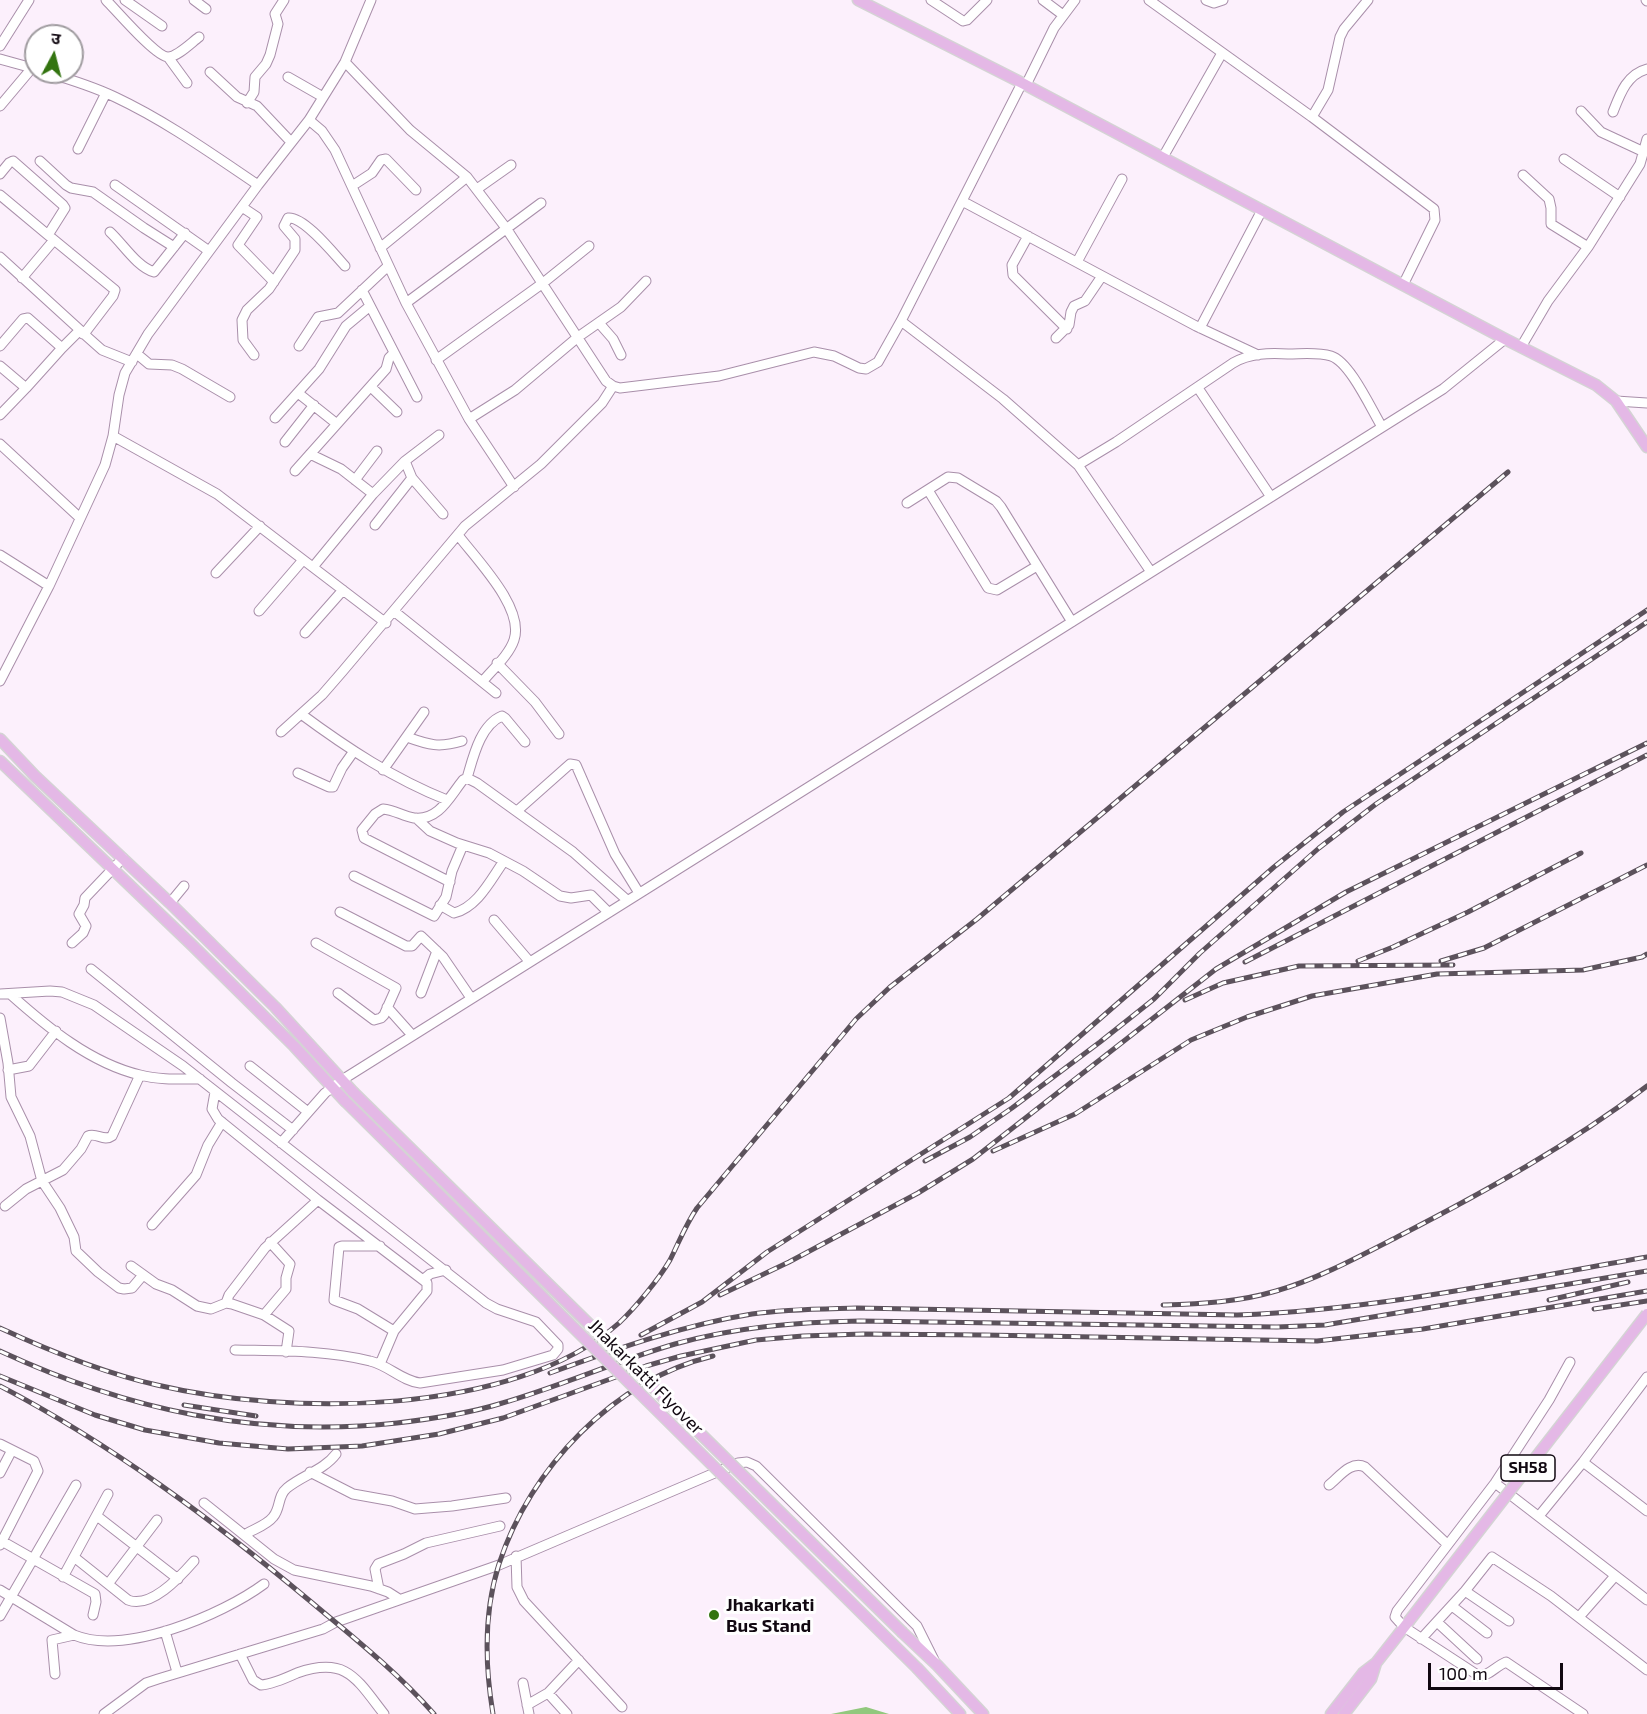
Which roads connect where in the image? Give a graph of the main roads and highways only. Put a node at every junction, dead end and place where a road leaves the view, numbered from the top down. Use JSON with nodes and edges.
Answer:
{"nodes":[{"id":1,"x":858,"y":0,"type":"edge"},
{"id":2,"x":1647,"y":447,"type":"edge"},
{"id":3,"x":0,"y":739,"type":"edge"},
{"id":4,"x":0,"y":761,"type":"edge"},
{"id":5,"x":1647,"y":1314,"type":"edge"},
{"id":6,"x":1376,"y":1663,"type":"junction"},
{"id":7,"x":960,"y":1714,"type":"edge"},
{"id":8,"x":983,"y":1714,"type":"edge"},
{"id":9,"x":1331,"y":1714,"type":"edge"},
{"id":10,"x":1344,"y":1714,"type":"edge"}],
"edges":[{"from":1,"to":2,"type":"main road"},
{"from":3,"to":8,"type":"main road","name":"Jhakarkatti Flyover","bridge":true},
{"from":4,"to":7,"type":"main road","name":"Jhakarkatti Flyover","bridge":true},
{"from":5,"to":6,"type":"main road","number":"SH58","bridge":true},
{"from":6,"to":9,"type":"main road","number":"SH58"},
{"from":6,"to":10,"type":"main road","number":"SH58"}]}
